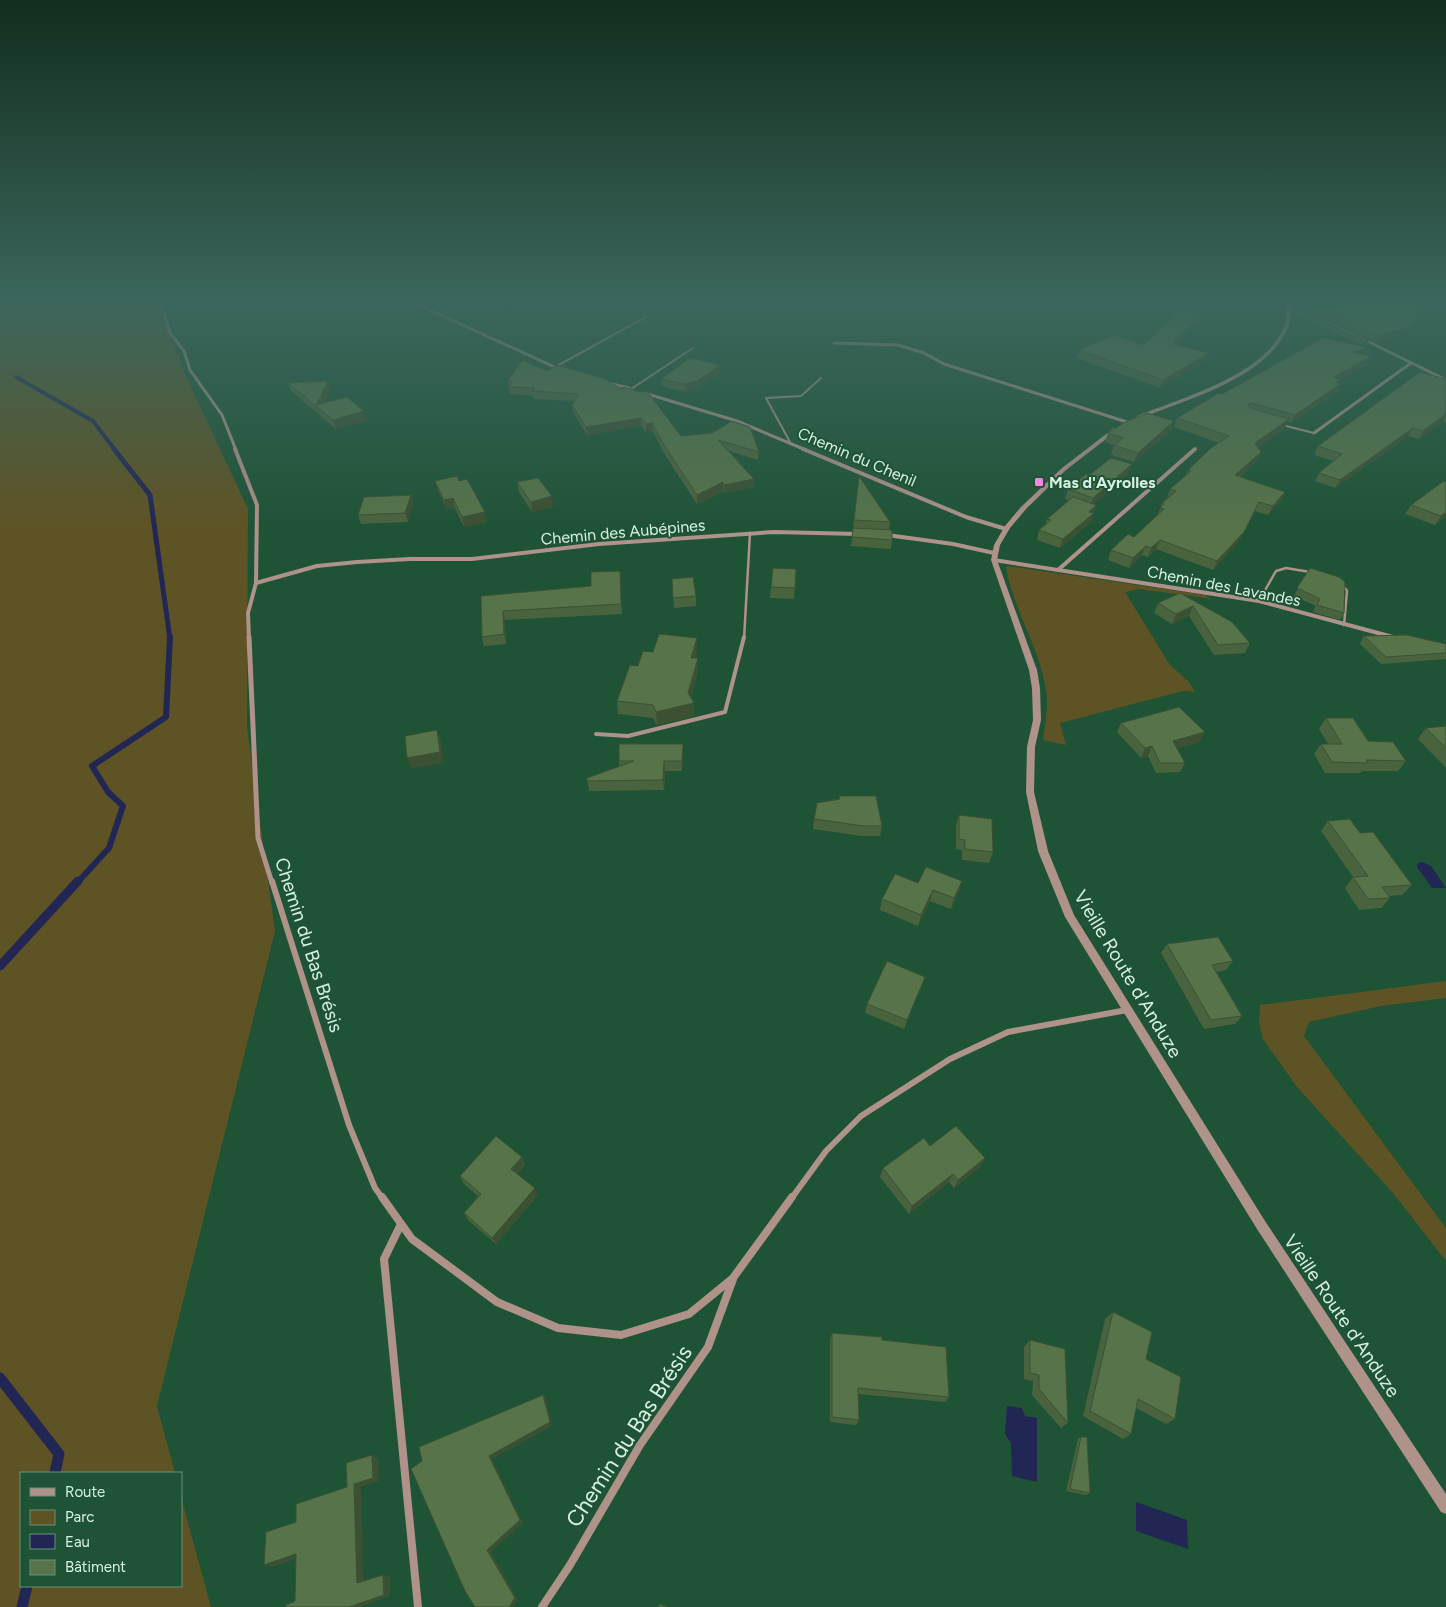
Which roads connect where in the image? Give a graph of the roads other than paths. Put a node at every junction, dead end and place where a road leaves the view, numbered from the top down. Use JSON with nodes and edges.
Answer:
{"nodes":[{"id":1,"x":196,"y":379,"type":"edge"},
{"id":2,"x":646,"y":379,"type":"edge"},
{"id":3,"x":821,"y":379,"type":"edge"},
{"id":4,"x":991,"y":379,"type":"edge"},
{"id":5,"x":1229,"y":379,"type":"edge"},
{"id":6,"x":1389,"y":379,"type":"edge"},
{"id":7,"x":602,"y":382,"type":"edge"},
{"id":8,"x":631,"y":389,"type":"junction"},
{"id":9,"x":1127,"y":422,"type":"junction"},
{"id":10,"x":1281,"y":425,"type":"edge"},
{"id":11,"x":1314,"y":433,"type":"joint"},
{"id":12,"x":790,"y":442,"type":"junction"},
{"id":13,"x":1195,"y":448,"type":"dead end"},
{"id":14,"x":1006,"y":529,"type":"junction"},
{"id":15,"x":750,"y":533,"type":"junction"},
{"id":16,"x":864,"y":534,"type":"edge"},
{"id":17,"x":883,"y":534,"type":"edge"},
{"id":18,"x":994,"y":557,"type":"junction"},
{"id":19,"x":1058,"y":570,"type":"junction"},
{"id":20,"x":1312,"y":573,"type":"edge"},
{"id":21,"x":1340,"y":582,"type":"edge"},
{"id":22,"x":256,"y":583,"type":"junction"},
{"id":23,"x":1259,"y":601,"type":"junction"},
{"id":24,"x":1344,"y":626,"type":"junction"},
{"id":25,"x":1400,"y":638,"type":"edge"},
{"id":26,"x":596,"y":734,"type":"dead end"},
{"id":27,"x":1127,"y":1010,"type":"junction"},
{"id":28,"x":401,"y":1224,"type":"junction"},
{"id":29,"x":733,"y":1278,"type":"junction"},
{"id":30,"x":1446,"y":1507,"type":"edge"},
{"id":31,"x":418,"y":1607,"type":"edge"},
{"id":32,"x":542,"y":1607,"type":"edge"}],
"edges":[{"from":1,"to":22,"type":"street","name":"Chemin du Bas Brésis"},
{"from":2,"to":8,"type":"lane"},
{"from":3,"to":12,"type":"lane"},
{"from":4,"to":9,"type":"street"},
{"from":5,"to":9,"type":"street"},
{"from":6,"to":11,"type":"street"},
{"from":7,"to":8,"type":"street","name":"Chemin du Chenil"},
{"from":8,"to":12,"type":"street","name":"Chemin du Chenil"},
{"from":9,"to":14,"type":"street"},
{"from":10,"to":11,"type":"lane"},
{"from":12,"to":14,"type":"street","name":"Chemin du Chenil"},
{"from":13,"to":19,"type":"street"},
{"from":14,"to":18,"type":"street"},
{"from":15,"to":16,"type":"street","name":"Chemin des Aubépines"},
{"from":15,"to":22,"type":"street","name":"Chemin des Aubépines"},
{"from":15,"to":26,"type":"lane"},
{"from":17,"to":18,"type":"street"},
{"from":18,"to":19,"type":"street","name":"Chemin des Lavandes"},
{"from":18,"to":27,"type":"street","name":"Vieille Route d'Anduze"},
{"from":19,"to":23,"type":"street","name":"Chemin des Lavandes"},
{"from":20,"to":23,"type":"lane"},
{"from":21,"to":24,"type":"lane"},
{"from":22,"to":28,"type":"street","name":"Chemin du Bas Brésis"},
{"from":23,"to":24,"type":"street","name":"Chemin des Lavandes"},
{"from":24,"to":25,"type":"street","name":"Chemin des Lavandes"},
{"from":27,"to":29,"type":"street","name":"Chemin du Bas Brésis"},
{"from":27,"to":30,"type":"street","name":"Vieille Route d'Anduze"},
{"from":28,"to":29,"type":"street","name":"Chemin du Bas Brésis"},
{"from":28,"to":31,"type":"street"},
{"from":29,"to":32,"type":"street","name":"Chemin du Bas Brésis"}]}
